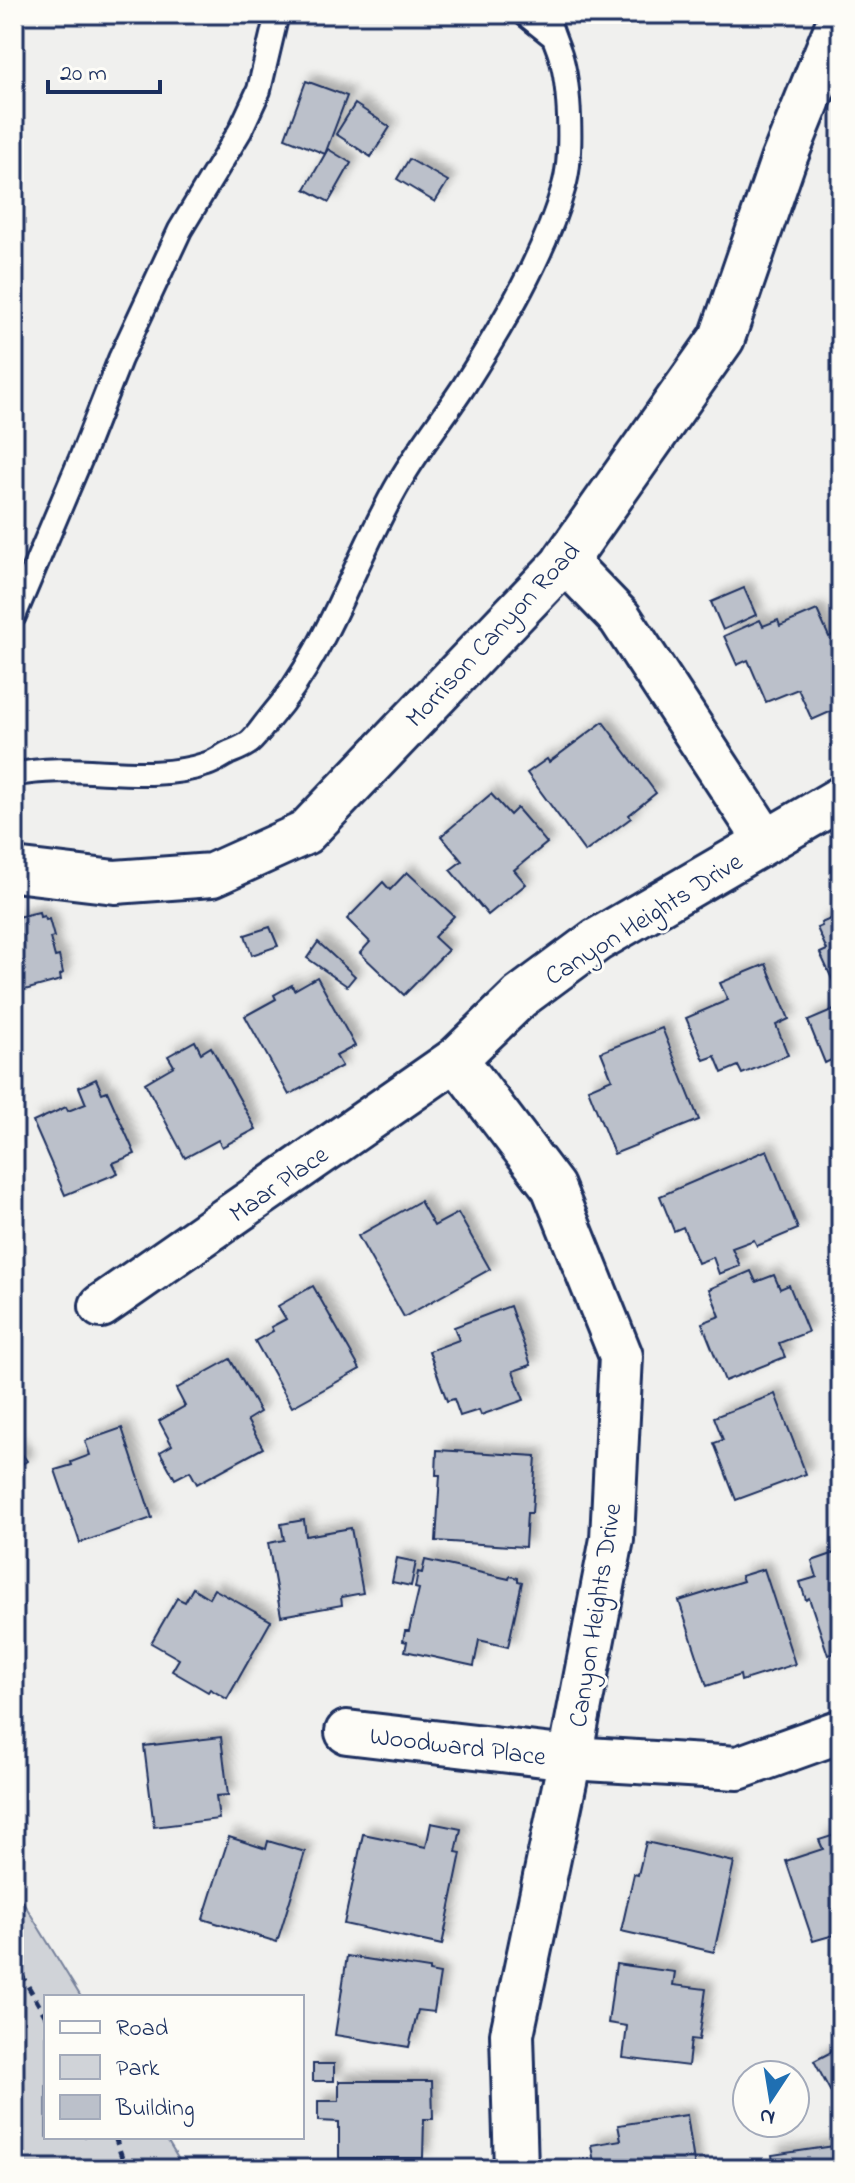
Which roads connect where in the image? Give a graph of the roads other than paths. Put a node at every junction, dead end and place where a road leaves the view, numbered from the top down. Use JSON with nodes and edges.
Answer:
{"nodes":[{"id":1,"x":277,"y":14,"type":"edge"},
{"id":2,"x":525,"y":14,"type":"edge"},
{"id":3,"x":841,"y":18,"type":"edge"},
{"id":4,"x":549,"y":24,"type":"edge"},
{"id":5,"x":565,"y":561,"type":"junction"},
{"id":6,"x":14,"y":616,"type":"edge"},
{"id":7,"x":14,"y":775,"type":"edge"},
{"id":8,"x":841,"y":798,"type":"edge"},
{"id":9,"x":766,"y":841,"type":"junction"},
{"id":10,"x":14,"y":870,"type":"edge"},
{"id":11,"x":456,"y":1059,"type":"junction"},
{"id":12,"x":101,"y":1306,"type":"dead end"},
{"id":13,"x":841,"y":1731,"type":"edge"},
{"id":14,"x":347,"y":1732,"type":"dead end"},
{"id":15,"x":570,"y":1758,"type":"junction"},
{"id":16,"x":516,"y":2169,"type":"edge"}],
"edges":[{"from":1,"to":6,"type":"lane"},
{"from":2,"to":4,"type":"lane"},
{"from":3,"to":5,"type":"street","name":"Morrison Canyon Road"},
{"from":4,"to":7,"type":"lane"},
{"from":5,"to":9,"type":"street","name":"Canyon Heights Drive"},
{"from":5,"to":10,"type":"street","name":"Morrison Canyon Road"},
{"from":8,"to":9,"type":"street"},
{"from":9,"to":11,"type":"street","name":"Canyon Heights Drive"},
{"from":11,"to":12,"type":"street","name":"Maar Place"},
{"from":11,"to":15,"type":"street","name":"Canyon Heights Drive"},
{"from":13,"to":15,"type":"street","name":"Woodward Place"},
{"from":14,"to":15,"type":"street","name":"Woodward Place"},
{"from":15,"to":16,"type":"street","name":"Canyon Heights Drive"}]}
